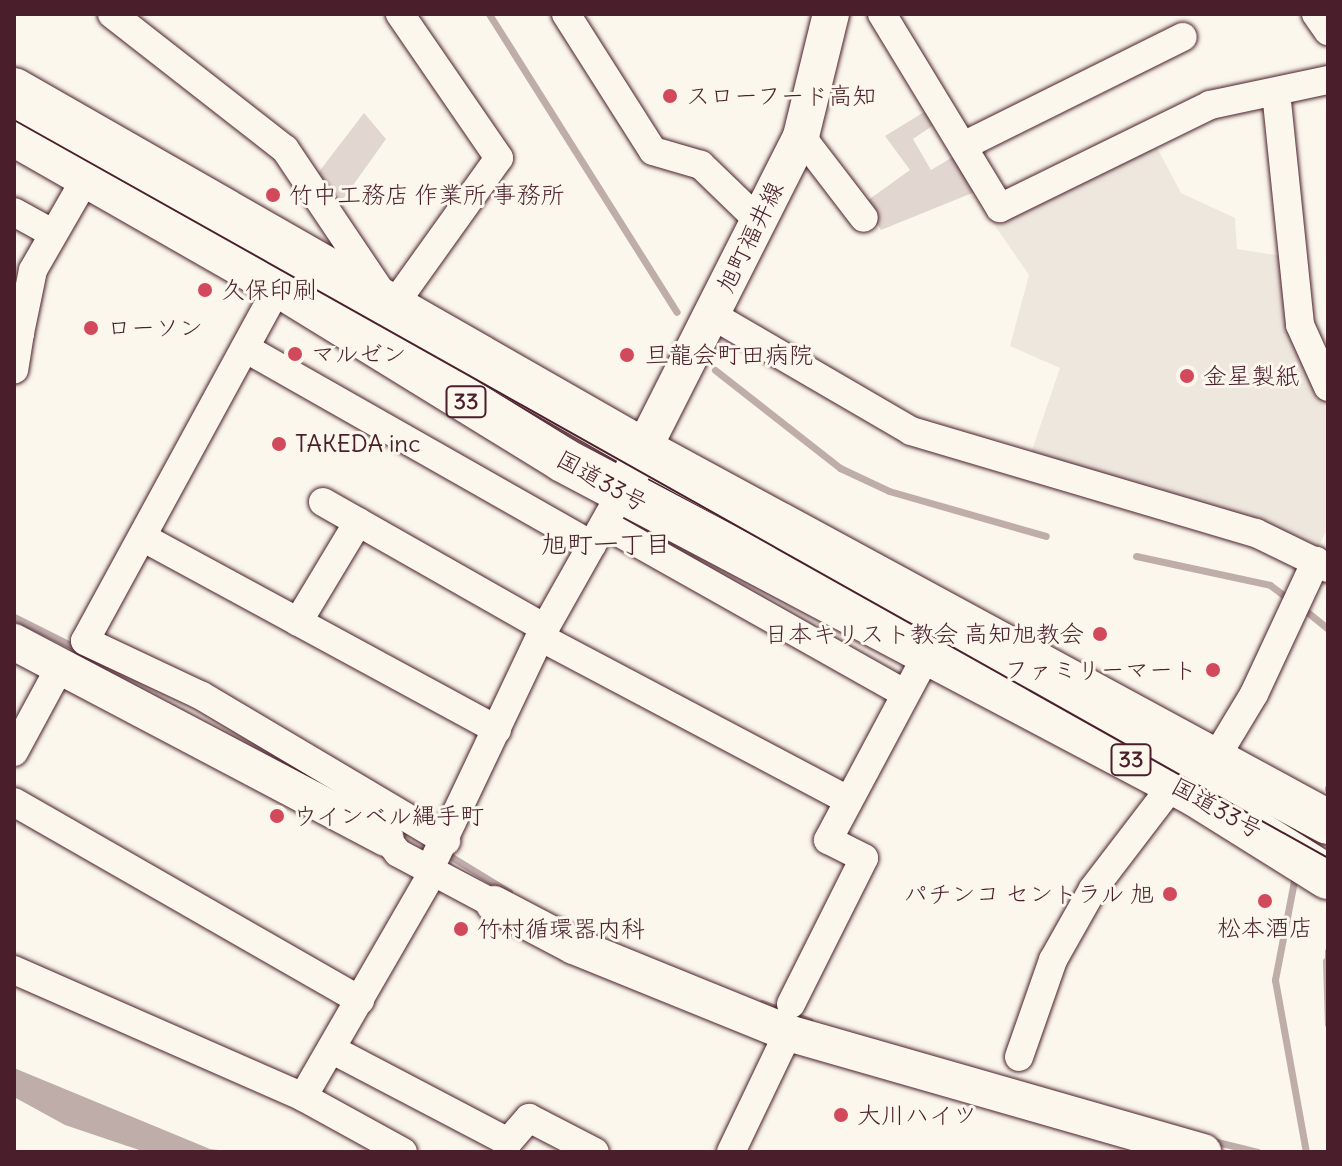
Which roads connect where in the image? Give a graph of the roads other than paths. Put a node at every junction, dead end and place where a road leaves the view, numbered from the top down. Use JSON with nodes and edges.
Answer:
{"nodes":[{"id":1,"x":112,"y":14,"type":"edge"},
{"id":2,"x":400,"y":14,"type":"edge"},
{"id":3,"x":566,"y":14,"type":"edge"},
{"id":4,"x":882,"y":14,"type":"edge"},
{"id":5,"x":1316,"y":14,"type":"edge"},
{"id":6,"x":821,"y":19,"type":"edge"},
{"id":7,"x":1328,"y":31,"type":"edge"},
{"id":8,"x":1183,"y":37,"type":"dead end"},
{"id":9,"x":1328,"y":80,"type":"edge"},
{"id":10,"x":14,"y":90,"type":"edge"},
{"id":11,"x":1276,"y":92,"type":"junction"},
{"id":12,"x":14,"y":134,"type":"edge"},
{"id":13,"x":801,"y":136,"type":"junction"},
{"id":14,"x":965,"y":145,"type":"junction"},
{"id":15,"x":87,"y":176,"type":"junction"},
{"id":16,"x":14,"y":212,"type":"edge"},
{"id":17,"x":864,"y":218,"type":"dead end"},
{"id":18,"x":758,"y":220,"type":"junction"},
{"id":19,"x":52,"y":233,"type":"junction"},
{"id":20,"x":279,"y":285,"type":"junction"},
{"id":21,"x":712,"y":315,"type":"junction"},
{"id":22,"x":380,"y":323,"type":"junction"},
{"id":23,"x":17,"y":329,"type":"edge"},
{"id":24,"x":245,"y":348,"type":"junction"},
{"id":25,"x":14,"y":370,"type":"edge"},
{"id":26,"x":1328,"y":387,"type":"edge"},
{"id":27,"x":644,"y":451,"type":"junction"},
{"id":28,"x":323,"y":502,"type":"dead end"},
{"id":29,"x":606,"y":521,"type":"junction"},
{"id":30,"x":358,"y":522,"type":"junction"},
{"id":31,"x":142,"y":537,"type":"junction"},
{"id":32,"x":1323,"y":559,"type":"edge"},
{"id":33,"x":298,"y":622,"type":"junction"},
{"id":34,"x":543,"y":632,"type":"junction"},
{"id":35,"x":14,"y":642,"type":"edge"},
{"id":36,"x":929,"y":651,"type":"junction"},
{"id":37,"x":61,"y":665,"type":"junction"},
{"id":38,"x":904,"y":693,"type":"junction"},
{"id":39,"x":497,"y":730,"type":"junction"},
{"id":40,"x":14,"y":752,"type":"edge"},
{"id":41,"x":1215,"y":756,"type":"junction"},
{"id":42,"x":1184,"y":789,"type":"junction"},
{"id":43,"x":846,"y":799,"type":"junction"},
{"id":44,"x":14,"y":802,"type":"edge"},
{"id":45,"x":1328,"y":822,"type":"edge"},
{"id":46,"x":386,"y":838,"type":"joint"},
{"id":47,"x":439,"y":855,"type":"junction"},
{"id":48,"x":1328,"y":877,"type":"edge"},
{"id":49,"x":494,"y":904,"type":"joint"},
{"id":50,"x":14,"y":970,"type":"edge"},
{"id":51,"x":360,"y":1000,"type":"junction"},
{"id":52,"x":790,"y":1019,"type":"junction"},
{"id":53,"x":331,"y":1049,"type":"junction"},
{"id":54,"x":1019,"y":1057,"type":"dead end"},
{"id":55,"x":303,"y":1097,"type":"junction"},
{"id":56,"x":403,"y":1152,"type":"edge"},
{"id":57,"x":595,"y":1152,"type":"edge"},
{"id":58,"x":731,"y":1152,"type":"edge"},
{"id":59,"x":1203,"y":1152,"type":"edge"}],
"edges":[{"from":1,"to":22,"type":"street"},
{"from":2,"to":22,"type":"street"},
{"from":3,"to":18,"type":"street"},
{"from":4,"to":14,"type":"street"},
{"from":5,"to":7,"type":"street"},
{"from":6,"to":13,"type":"street","name":"旭町福井線"},
{"from":8,"to":14,"type":"street"},
{"from":9,"to":11,"type":"street"},
{"from":10,"to":22,"type":"highway","name":"国道33号","number":"33"},
{"from":11,"to":14,"type":"street"},
{"from":11,"to":26,"type":"street"},
{"from":12,"to":15,"type":"highway","name":"国道33号","number":"33"},
{"from":13,"to":17,"type":"street"},
{"from":13,"to":18,"type":"street","name":"旭町福井線"},
{"from":15,"to":19,"type":"street"},
{"from":15,"to":20,"type":"highway","name":"国道33号","number":"33"},
{"from":16,"to":19,"type":"street"},
{"from":18,"to":21,"type":"street","name":"旭町福井線"},
{"from":19,"to":23,"type":"street"},
{"from":20,"to":22,"type":"highway","name":"国道33号","number":"33"},
{"from":20,"to":24,"type":"street"},
{"from":21,"to":27,"type":"street","name":"旭町福井線"},
{"from":21,"to":32,"type":"street"},
{"from":22,"to":27,"type":"highway","name":"国道33号","number":"33"},
{"from":22,"to":29,"type":"highway","name":"国道33号","number":"33"},
{"from":23,"to":25,"type":"street"},
{"from":24,"to":29,"type":"street"},
{"from":24,"to":31,"type":"street"},
{"from":27,"to":29,"type":"street","name":"旭町福井線"},
{"from":27,"to":41,"type":"highway","name":"国道33号","number":"33"},
{"from":28,"to":30,"type":"street"},
{"from":29,"to":34,"type":"street"},
{"from":29,"to":36,"type":"highway","name":"国道33号","number":"33"},
{"from":29,"to":38,"type":"street"},
{"from":30,"to":33,"type":"street"},
{"from":30,"to":34,"type":"street"},
{"from":31,"to":33,"type":"street"},
{"from":31,"to":47,"type":"street"},
{"from":32,"to":41,"type":"street"},
{"from":33,"to":39,"type":"street"},
{"from":34,"to":39,"type":"street"},
{"from":34,"to":43,"type":"street"},
{"from":35,"to":37,"type":"street"},
{"from":36,"to":38,"type":"street"},
{"from":36,"to":42,"type":"highway","name":"国道33号","number":"33"},
{"from":37,"to":40,"type":"street"},
{"from":37,"to":46,"type":"street"},
{"from":38,"to":43,"type":"street"},
{"from":39,"to":47,"type":"street"},
{"from":41,"to":42,"type":"street"},
{"from":41,"to":45,"type":"highway","name":"国道33号","number":"33"},
{"from":42,"to":48,"type":"highway","name":"国道33号","number":"33"},
{"from":42,"to":54,"type":"street"},
{"from":43,"to":52,"type":"street"},
{"from":44,"to":51,"type":"street"},
{"from":46,"to":47,"type":"street"},
{"from":47,"to":49,"type":"street"},
{"from":47,"to":51,"type":"street"},
{"from":49,"to":52,"type":"street"},
{"from":50,"to":55,"type":"street"},
{"from":51,"to":53,"type":"street"},
{"from":52,"to":58,"type":"street"},
{"from":52,"to":59,"type":"street"},
{"from":53,"to":55,"type":"street"},
{"from":53,"to":57,"type":"street"},
{"from":55,"to":56,"type":"street"}]}
